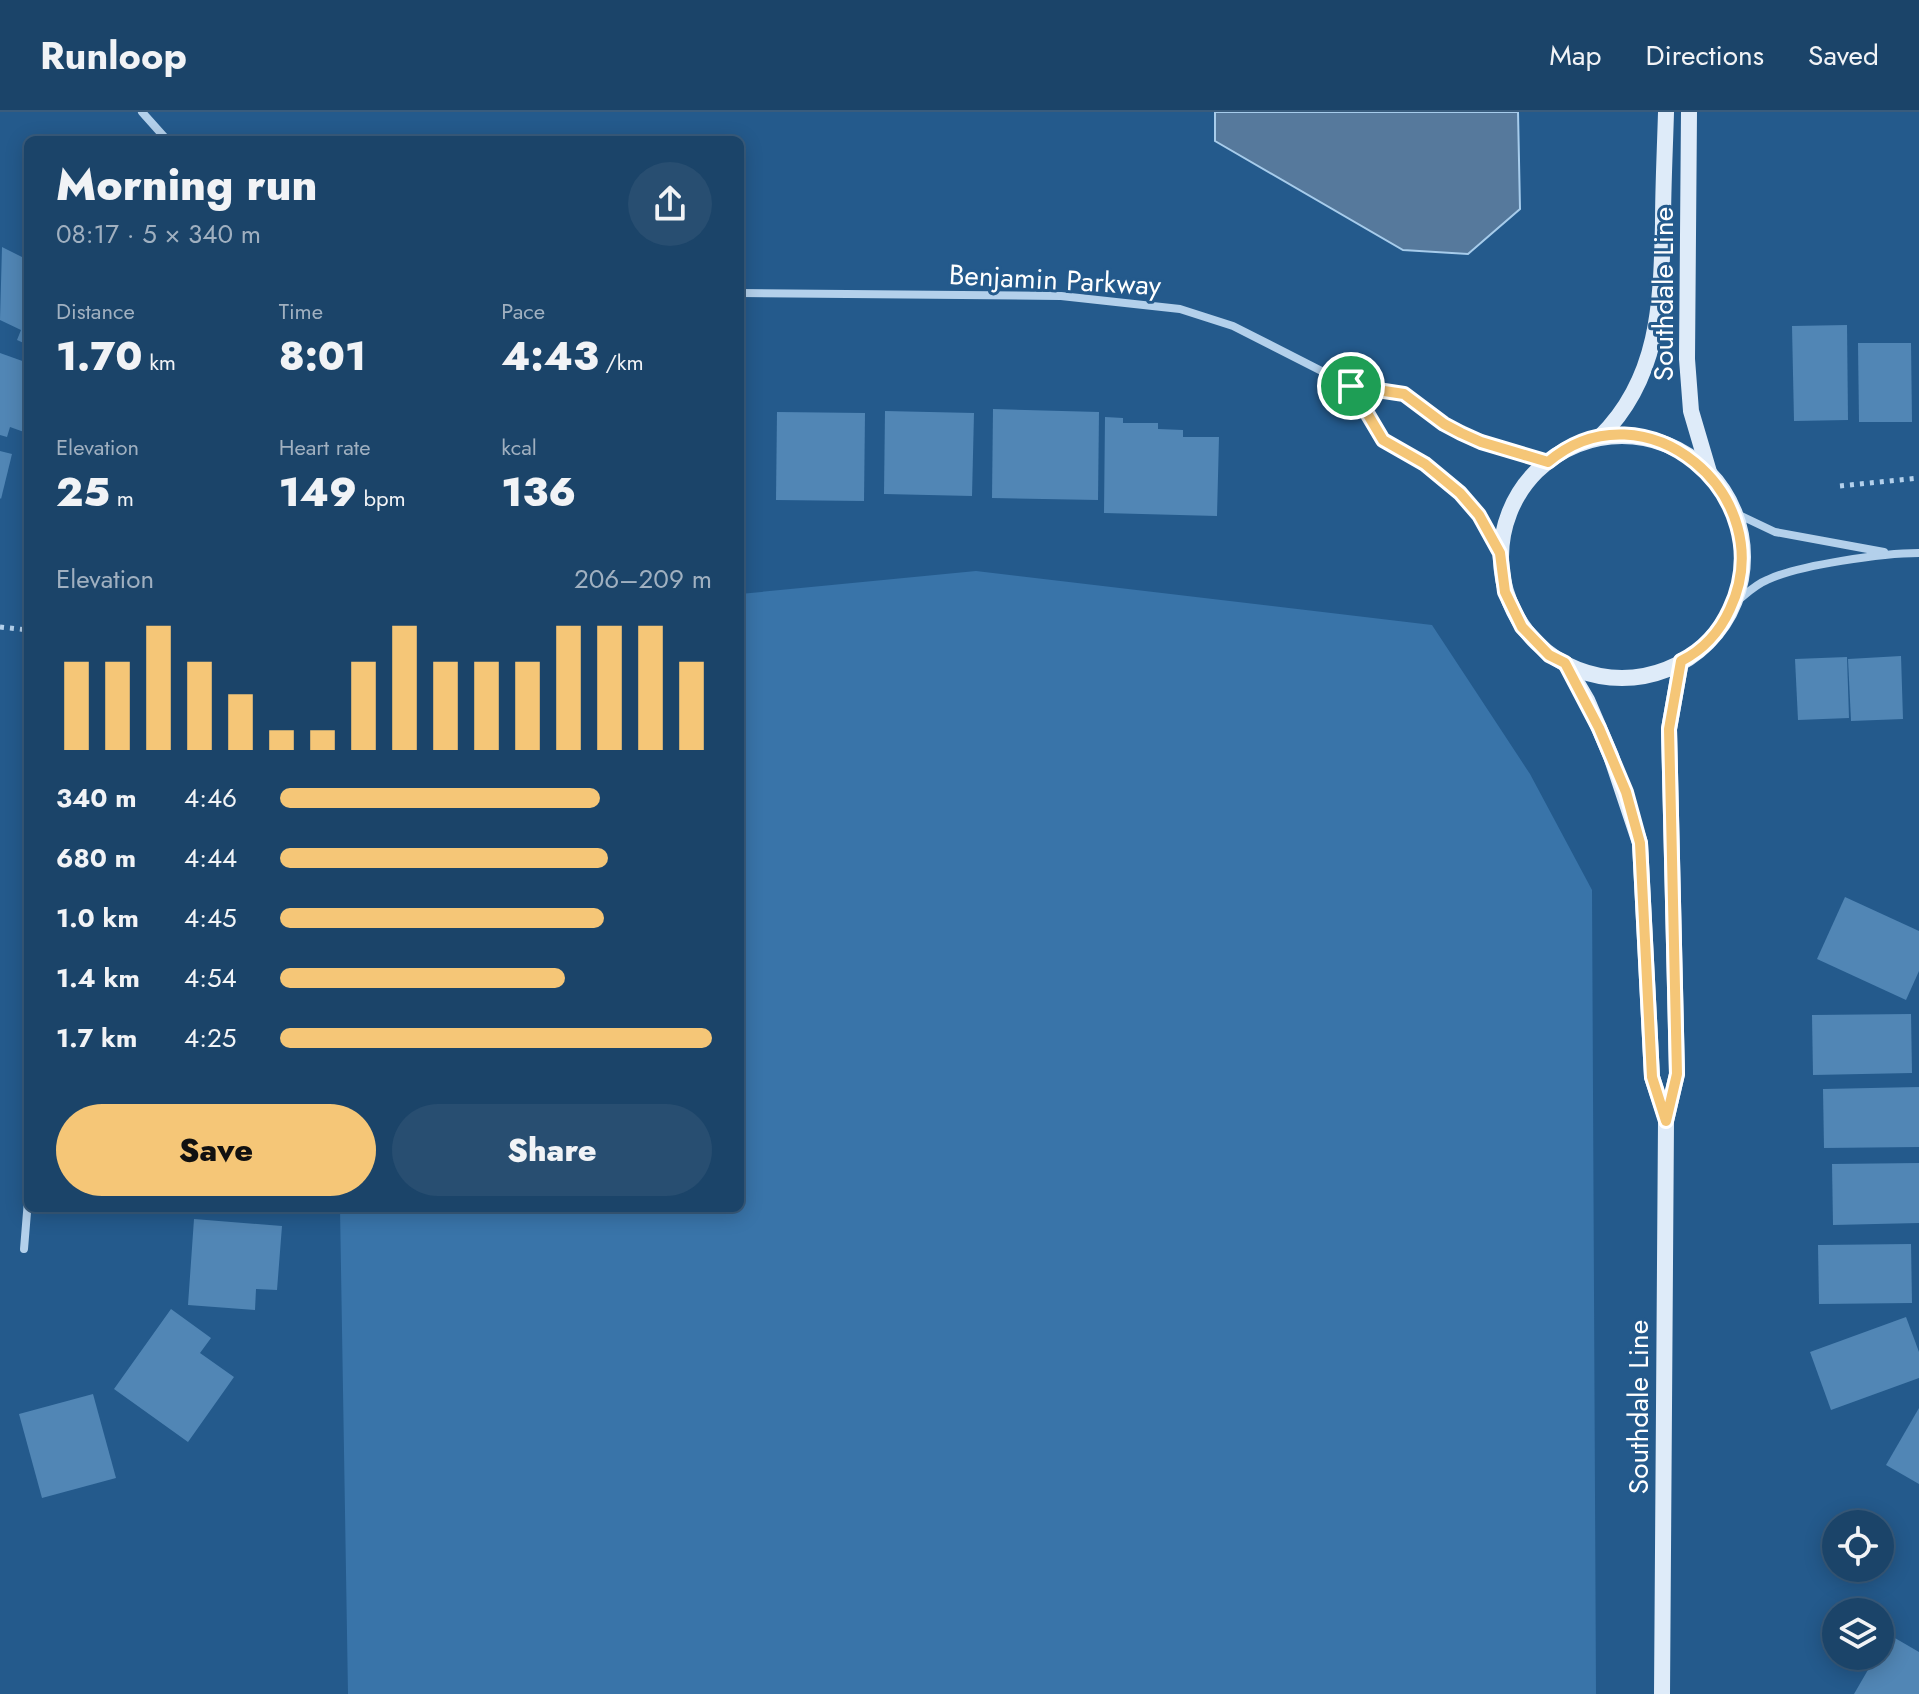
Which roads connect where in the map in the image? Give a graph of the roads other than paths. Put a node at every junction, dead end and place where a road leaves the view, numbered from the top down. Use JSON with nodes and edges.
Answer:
{"nodes":[{"id":1,"x":142,"y":112,"type":"edge"},
{"id":2,"x":1666,"y":112,"type":"edge"},
{"id":3,"x":1689,"y":112,"type":"edge"},
{"id":4,"x":163,"y":136,"type":"edge"},
{"id":5,"x":744,"y":293,"type":"edge"},
{"id":6,"x":1351,"y":386,"type":"junction"},
{"id":7,"x":1600,"y":437,"type":"junction"},
{"id":8,"x":1548,"y":462,"type":"junction"},
{"id":9,"x":1710,"y":474,"type":"junction"},
{"id":10,"x":1735,"y":513,"type":"junction"},
{"id":11,"x":1500,"y":553,"type":"junction"},
{"id":12,"x":1889,"y":553,"type":"junction"},
{"id":13,"x":1919,"y":553,"type":"edge"},
{"id":14,"x":1732,"y":605,"type":"junction"},
{"id":15,"x":1681,"y":661,"type":"junction"},
{"id":16,"x":1565,"y":663,"type":"junction"},
{"id":17,"x":1666,"y":1121,"type":"junction"},
{"id":18,"x":27,"y":1212,"type":"edge"},
{"id":19,"x":24,"y":1249,"type":"dead end"},
{"id":20,"x":1662,"y":1694,"type":"edge"}],
"edges":[{"from":1,"to":4,"type":"street"},
{"from":2,"to":7,"type":"main road","name":"Southdale Line"},
{"from":3,"to":9,"type":"main road","name":"Southdale Line"},
{"from":5,"to":6,"type":"street","name":"Benjamin Parkway"},
{"from":6,"to":8,"type":"street","name":"Benjamin Parkway"},
{"from":6,"to":11,"type":"street"},
{"from":7,"to":8,"type":"main road"},
{"from":7,"to":9,"type":"main road"},
{"from":8,"to":11,"type":"main road"},
{"from":9,"to":10,"type":"main road"},
{"from":10,"to":12,"type":"street"},
{"from":10,"to":14,"type":"main road"},
{"from":11,"to":16,"type":"main road"},
{"from":12,"to":13,"type":"street"},
{"from":12,"to":14,"type":"street"},
{"from":14,"to":15,"type":"main road"},
{"from":15,"to":16,"type":"main road"},
{"from":15,"to":17,"type":"main road","name":"Southdale Line"},
{"from":16,"to":17,"type":"main road","name":"Southdale Line"},
{"from":17,"to":20,"type":"main road","name":"Southdale Line"},
{"from":18,"to":19,"type":"street"}]}
